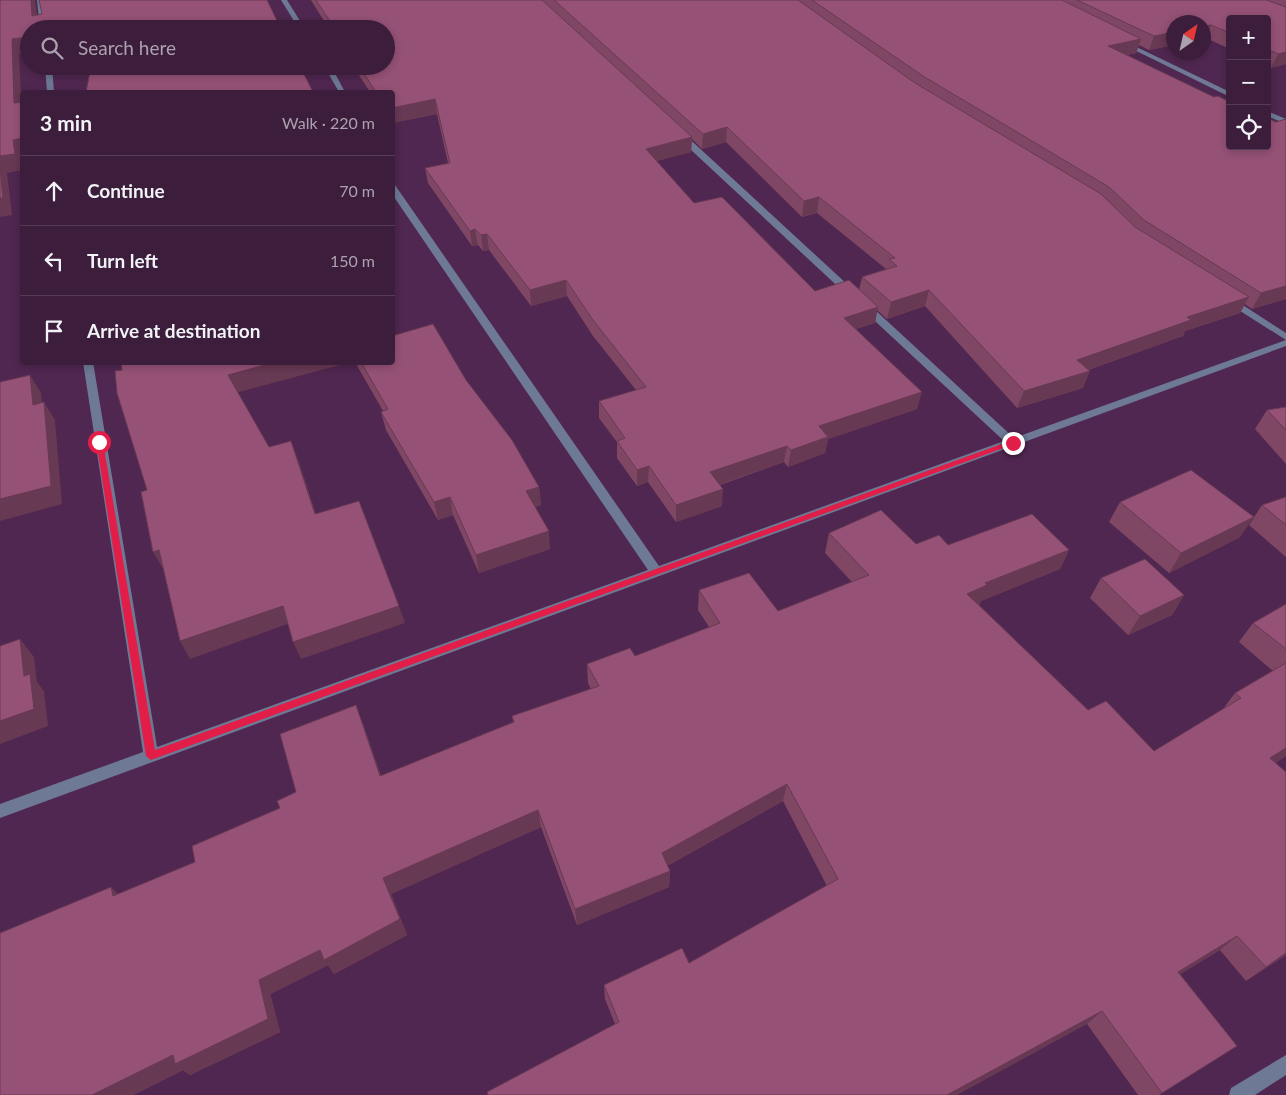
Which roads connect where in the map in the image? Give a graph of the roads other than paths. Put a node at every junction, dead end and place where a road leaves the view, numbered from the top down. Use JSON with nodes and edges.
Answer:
{"nodes":[{"id":1,"x":40,"y":0,"type":"edge"},
{"id":2,"x":284,"y":0,"type":"edge"},
{"id":3,"x":42,"y":20,"type":"edge"},
{"id":4,"x":296,"y":20,"type":"edge"},
{"id":5,"x":1116,"y":39,"type":"edge"},
{"id":6,"x":49,"y":75,"type":"edge"},
{"id":7,"x":332,"y":75,"type":"edge"},
{"id":8,"x":51,"y":90,"type":"edge"},
{"id":9,"x":341,"y":90,"type":"edge"},
{"id":10,"x":1226,"y":93,"type":"edge"},
{"id":11,"x":1271,"y":115,"type":"edge"},
{"id":12,"x":1286,"y":122,"type":"edge"},
{"id":13,"x":673,"y":128,"type":"edge"},
{"id":14,"x":395,"y":191,"type":"edge"},
{"id":15,"x":1222,"y":296,"type":"edge"},
{"id":16,"x":1286,"y":337,"type":"edge"},
{"id":17,"x":1286,"y":343,"type":"edge"},
{"id":18,"x":88,"y":365,"type":"edge"},
{"id":19,"x":1013,"y":443,"type":"junction"},
{"id":20,"x":656,"y":571,"type":"junction"},
{"id":21,"x":151,"y":756,"type":"junction"},
{"id":22,"x":0,"y":811,"type":"edge"},
{"id":23,"x":1286,"y":1064,"type":"edge"},
{"id":24,"x":1238,"y":1095,"type":"edge"}],
"edges":[{"from":1,"to":3,"type":"street"},
{"from":2,"to":4,"type":"street"},
{"from":5,"to":10,"type":"street"},
{"from":6,"to":8,"type":"street"},
{"from":7,"to":9,"type":"street"},
{"from":11,"to":12,"type":"street"},
{"from":13,"to":19,"type":"street"},
{"from":14,"to":20,"type":"street"},
{"from":15,"to":16,"type":"street"},
{"from":17,"to":19,"type":"street"},
{"from":18,"to":21,"type":"street"},
{"from":19,"to":20,"type":"street"},
{"from":20,"to":21,"type":"street"},
{"from":21,"to":22,"type":"street"},
{"from":23,"to":24,"type":"street"}]}
